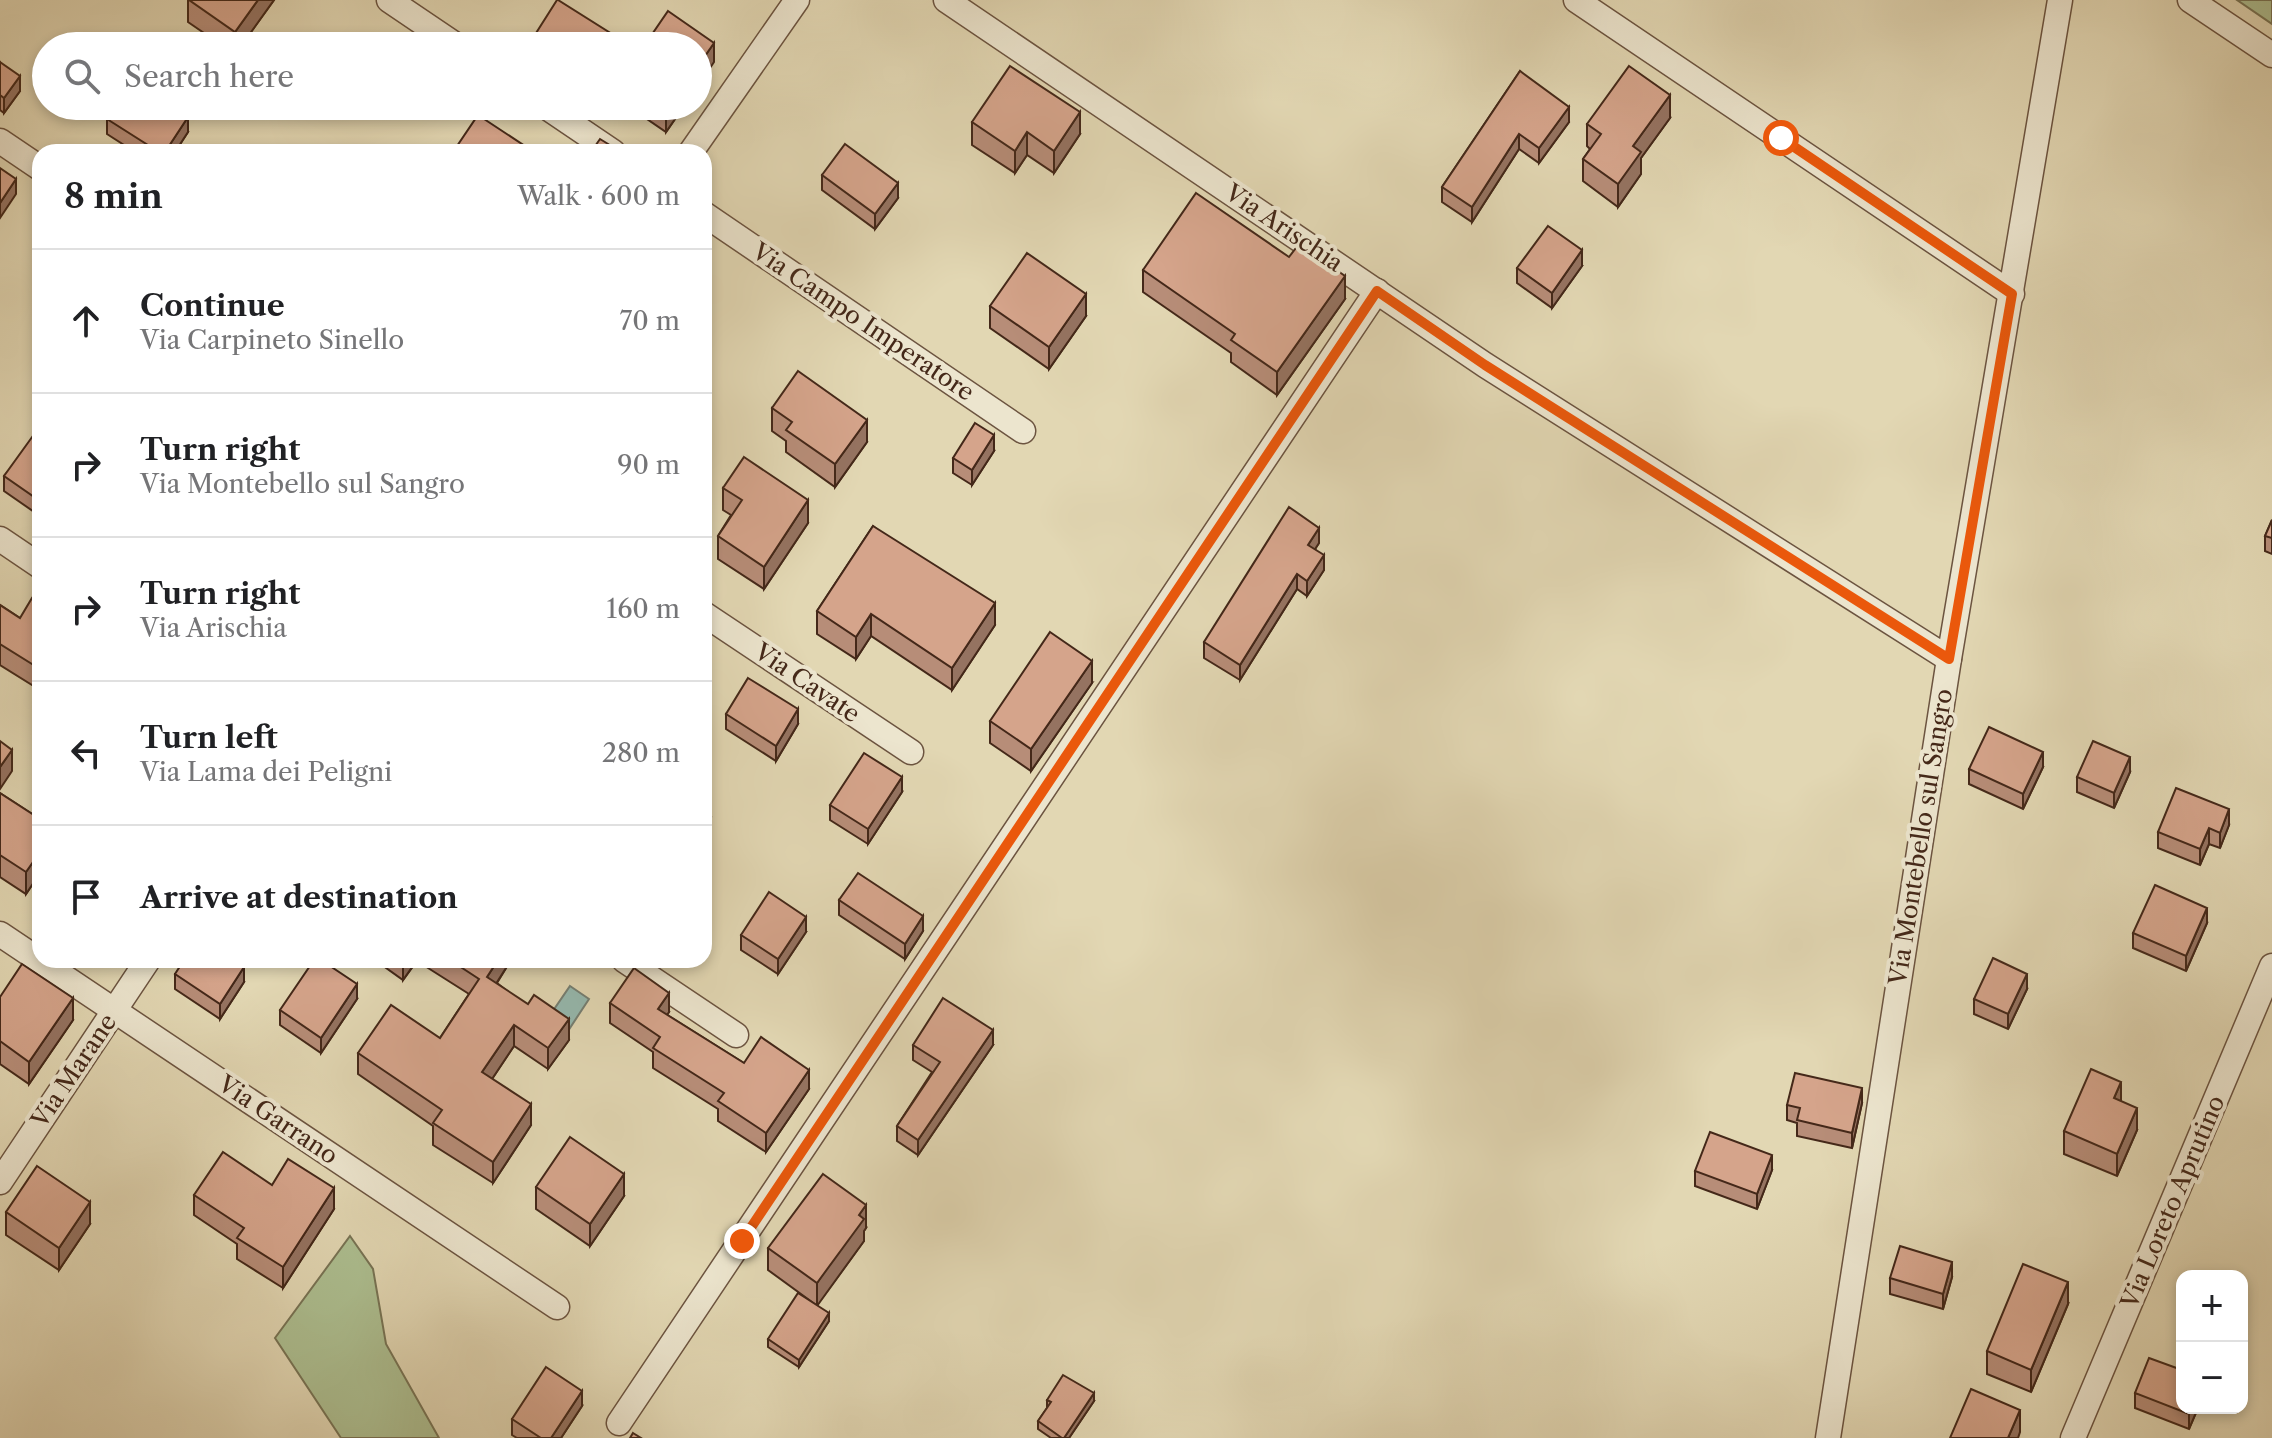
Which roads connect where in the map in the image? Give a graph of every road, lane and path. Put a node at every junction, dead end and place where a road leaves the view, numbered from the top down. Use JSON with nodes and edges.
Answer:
{"nodes":[{"id":1,"x":389,"y":0,"type":"edge"},
{"id":2,"x":797,"y":0,"type":"edge"},
{"id":3,"x":946,"y":0,"type":"edge"},
{"id":4,"x":1576,"y":0,"type":"edge"},
{"id":5,"x":2060,"y":0,"type":"edge"},
{"id":6,"x":2190,"y":0,"type":"edge"},
{"id":7,"x":436,"y":32,"type":"edge"},
{"id":8,"x":2272,"y":55,"type":"edge"},
{"id":9,"x":566,"y":120,"type":"edge"},
{"id":10,"x":0,"y":141,"type":"edge"},
{"id":11,"x":601,"y":144,"type":"edge"},
{"id":12,"x":697,"y":144,"type":"edge"},
{"id":13,"x":32,"y":163,"type":"edge"},
{"id":14,"x":712,"y":219,"type":"edge"},
{"id":15,"x":1377,"y":291,"type":"junction"},
{"id":16,"x":2012,"y":294,"type":"junction"},
{"id":17,"x":1023,"y":431,"type":"dead end"},
{"id":18,"x":0,"y":539,"type":"edge"},
{"id":19,"x":32,"y":561,"type":"edge"},
{"id":20,"x":712,"y":619,"type":"edge"},
{"id":21,"x":1949,"y":659,"type":"junction"},
{"id":22,"x":911,"y":752,"type":"dead end"},
{"id":23,"x":0,"y":934,"type":"edge"},
{"id":24,"x":32,"y":955,"type":"edge"},
{"id":25,"x":2272,"y":966,"type":"edge"},
{"id":26,"x":51,"y":968,"type":"edge"},
{"id":27,"x":143,"y":968,"type":"edge"},
{"id":28,"x":636,"y":968,"type":"edge"},
{"id":29,"x":114,"y":1010,"type":"junction"},
{"id":30,"x":736,"y":1035,"type":"dead end"},
{"id":31,"x":0,"y":1182,"type":"edge"},
{"id":32,"x":557,"y":1307,"type":"dead end"},
{"id":33,"x":619,"y":1423,"type":"dead end"},
{"id":34,"x":1828,"y":1438,"type":"edge"},
{"id":35,"x":2073,"y":1438,"type":"edge"}],
"edges":[{"from":1,"to":7,"type":"street"},
{"from":2,"to":12,"type":"street"},
{"from":3,"to":15,"type":"street","name":"Via Arischia"},
{"from":4,"to":16,"type":"street"},
{"from":5,"to":16,"type":"street","name":"Via Montebello sul Sangro"},
{"from":6,"to":8,"type":"street"},
{"from":9,"to":11,"type":"street"},
{"from":10,"to":13,"type":"street"},
{"from":14,"to":17,"type":"street","name":"Via Campo Imperatore"},
{"from":15,"to":21,"type":"street","name":"Via Arischia"},
{"from":15,"to":33,"type":"street"},
{"from":16,"to":21,"type":"street","name":"Via Montebello sul Sangro"},
{"from":18,"to":19,"type":"street"},
{"from":20,"to":22,"type":"street","name":"Via Cavate"},
{"from":21,"to":34,"type":"street","name":"Via Montebello sul Sangro"},
{"from":23,"to":24,"type":"street","name":"Via Garrano"},
{"from":25,"to":35,"type":"street","name":"Via Loreto Aprutino"},
{"from":26,"to":29,"type":"street","name":"Via Garrano"},
{"from":27,"to":29,"type":"street","name":"Via Marane"},
{"from":28,"to":30,"type":"street"},
{"from":29,"to":31,"type":"street","name":"Via Marane"},
{"from":29,"to":32,"type":"street","name":"Via Garrano"}]}
